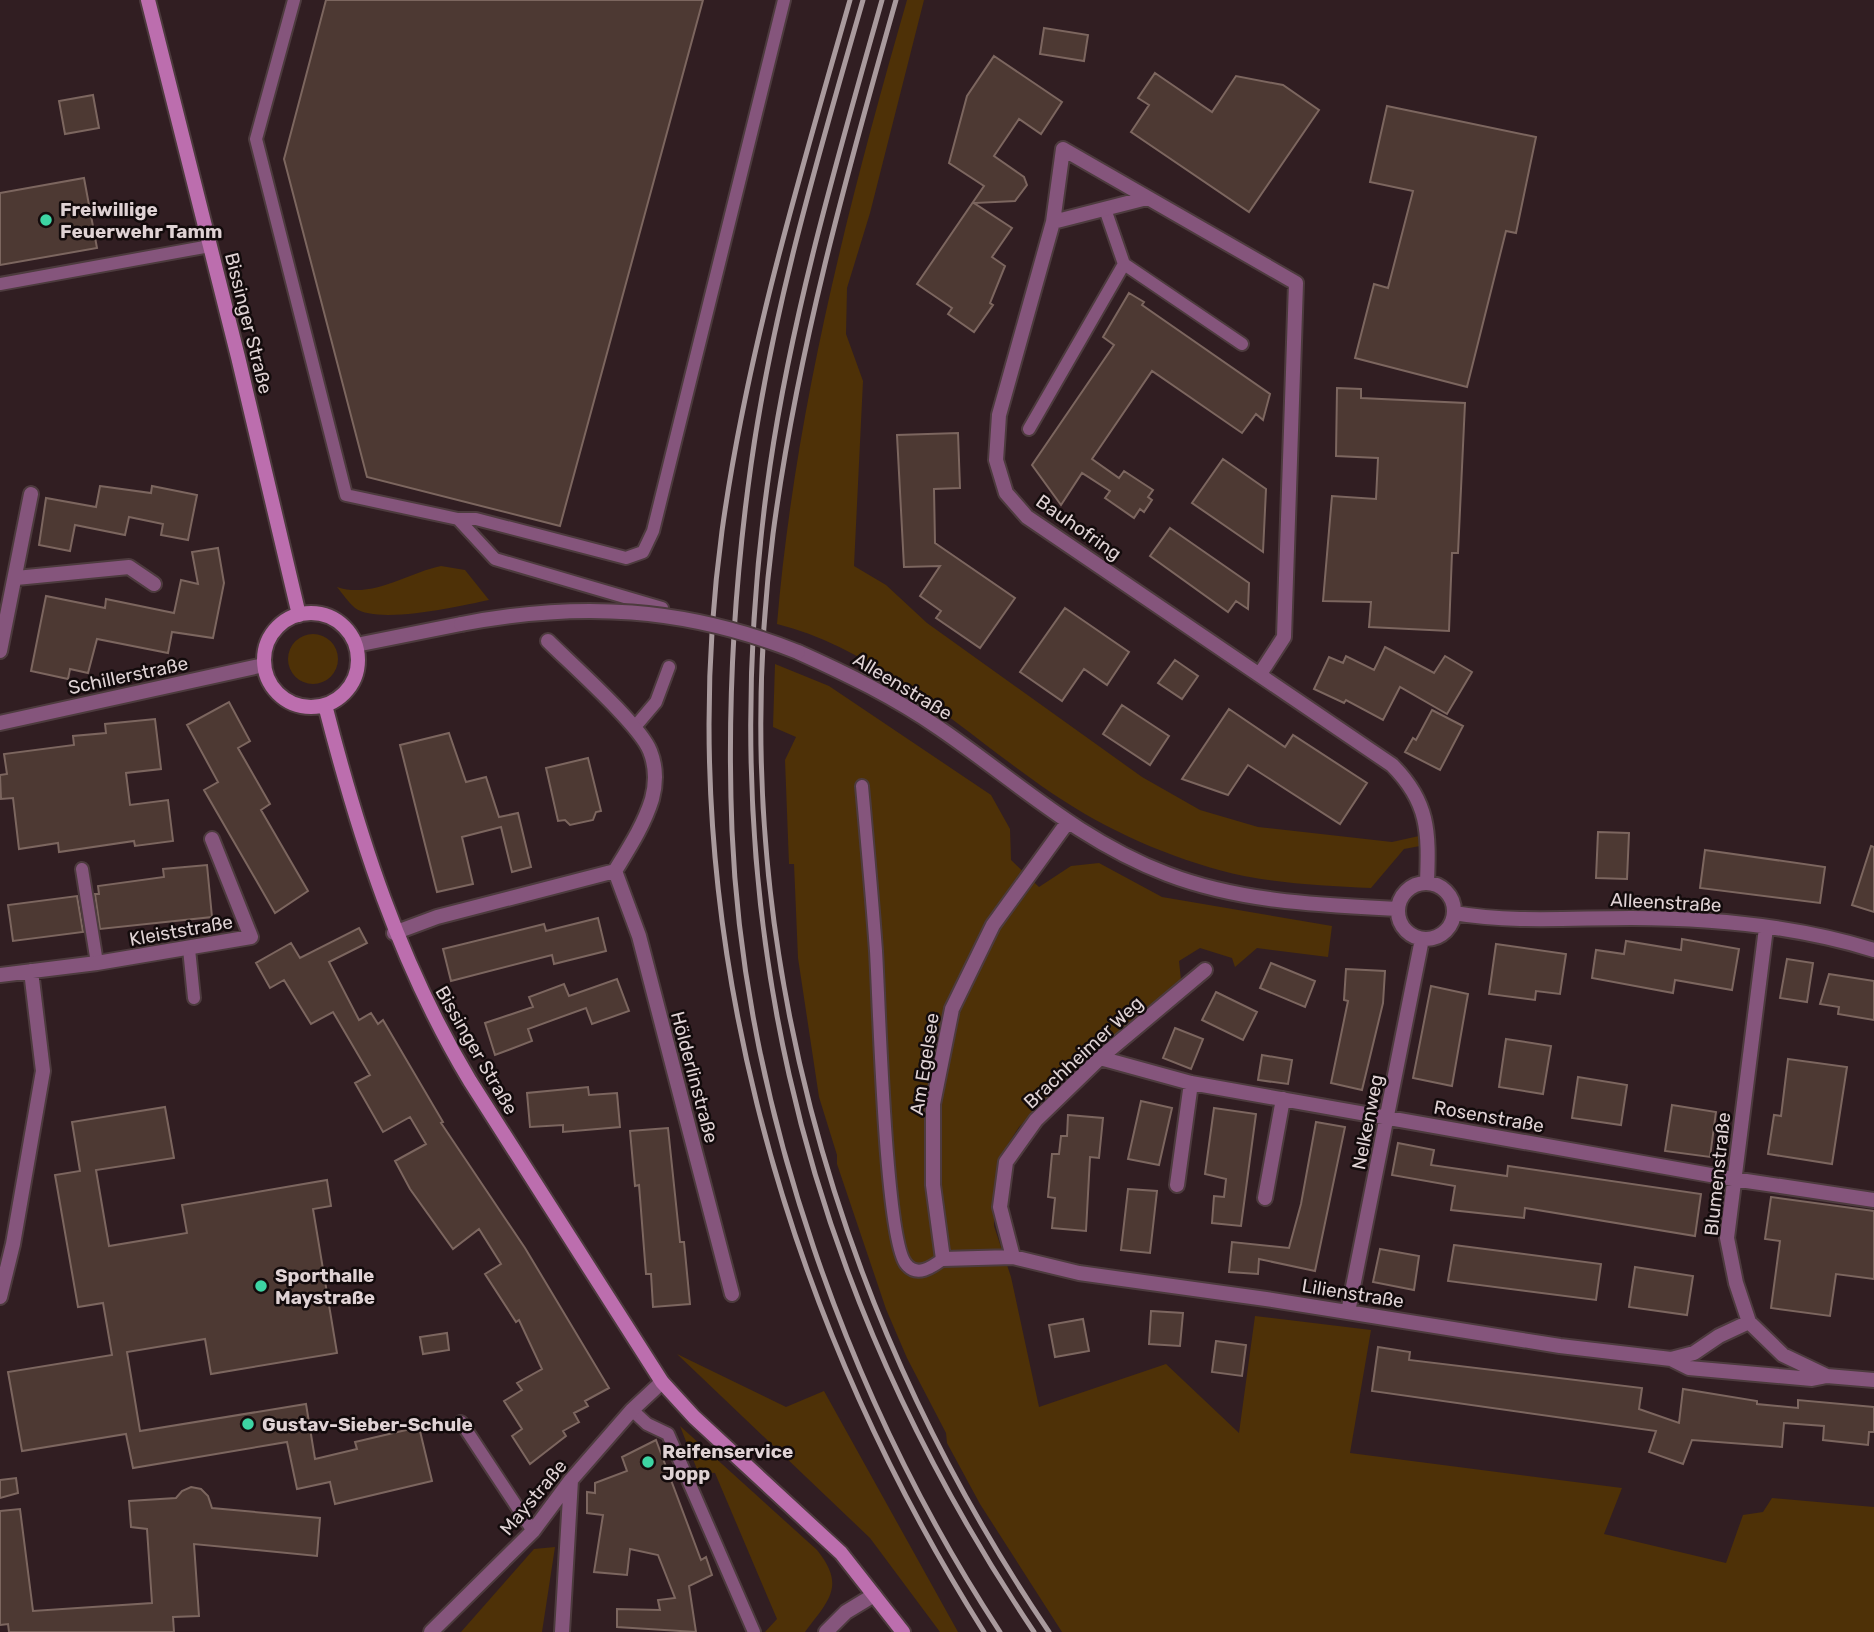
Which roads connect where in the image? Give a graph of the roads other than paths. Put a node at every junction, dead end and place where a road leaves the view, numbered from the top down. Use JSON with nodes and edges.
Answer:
{"nodes":[{"id":1,"x":148,"y":0,"type":"edge"},
{"id":2,"x":294,"y":0,"type":"edge"},
{"id":3,"x":784,"y":0,"type":"edge"},
{"id":4,"x":1147,"y":198,"type":"junction"},
{"id":5,"x":1105,"y":209,"type":"junction"},
{"id":6,"x":1053,"y":222,"type":"junction"},
{"id":7,"x":210,"y":246,"type":"junction"},
{"id":8,"x":1124,"y":264,"type":"junction"},
{"id":9,"x":0,"y":284,"type":"edge"},
{"id":10,"x":1242,"y":344,"type":"dead end"},
{"id":11,"x":1029,"y":429,"type":"dead end"},
{"id":12,"x":31,"y":494,"type":"dead end"},
{"id":13,"x":458,"y":519,"type":"junction"},
{"id":14,"x":16,"y":578,"type":"junction"},
{"id":15,"x":153,"y":584,"type":"dead end"},
{"id":16,"x":662,"y":608,"type":"dead end"},
{"id":17,"x":299,"y":615,"type":"junction"},
{"id":18,"x":548,"y":641,"type":"dead end"},
{"id":19,"x":356,"y":645,"type":"junction"},
{"id":20,"x":0,"y":651,"type":"edge"},
{"id":21,"x":264,"y":665,"type":"junction"},
{"id":22,"x":669,"y":667,"type":"dead end"},
{"id":23,"x":1260,"y":674,"type":"junction"},
{"id":24,"x":325,"y":705,"type":"junction"},
{"id":25,"x":0,"y":723,"type":"edge"},
{"id":26,"x":634,"y":727,"type":"junction"},
{"id":27,"x":862,"y":786,"type":"dead end"},
{"id":28,"x":1067,"y":823,"type":"junction"},
{"id":29,"x":212,"y":839,"type":"dead end"},
{"id":30,"x":82,"y":869,"type":"dead end"},
{"id":31,"x":615,"y":871,"type":"junction"},
{"id":32,"x":1427,"y":882,"type":"junction"},
{"id":33,"x":1398,"y":909,"type":"junction"},
{"id":34,"x":1454,"y":913,"type":"junction"},
{"id":35,"x":1766,"y":928,"type":"junction"},
{"id":36,"x":394,"y":933,"type":"junction"},
{"id":37,"x":1422,"y":939,"type":"junction"},
{"id":38,"x":188,"y":949,"type":"junction"},
{"id":39,"x":1874,"y":950,"type":"edge"},
{"id":40,"x":97,"y":963,"type":"junction"},
{"id":41,"x":1205,"y":970,"type":"dead end"},
{"id":42,"x":32,"y":971,"type":"junction"},
{"id":43,"x":0,"y":975,"type":"edge"},
{"id":44,"x":194,"y":998,"type":"dead end"},
{"id":45,"x":1100,"y":1058,"type":"junction"},
{"id":46,"x":1191,"y":1083,"type":"junction"},
{"id":47,"x":1283,"y":1099,"type":"junction"},
{"id":48,"x":1388,"y":1117,"type":"junction"},
{"id":49,"x":1733,"y":1179,"type":"junction"},
{"id":50,"x":1177,"y":1185,"type":"dead end"},
{"id":51,"x":1265,"y":1198,"type":"dead end"},
{"id":52,"x":1874,"y":1200,"type":"edge"},
{"id":53,"x":1013,"y":1257,"type":"junction"},
{"id":54,"x":943,"y":1259,"type":"junction"},
{"id":55,"x":732,"y":1294,"type":"dead end"},
{"id":56,"x":0,"y":1297,"type":"edge"},
{"id":57,"x":1348,"y":1312,"type":"junction"},
{"id":58,"x":1749,"y":1322,"type":"junction"},
{"id":59,"x":1671,"y":1359,"type":"junction"},
{"id":60,"x":1827,"y":1376,"type":"junction"},
{"id":61,"x":1874,"y":1380,"type":"edge"},
{"id":62,"x":662,"y":1382,"type":"junction"},
{"id":63,"x":632,"y":1410,"type":"junction"},
{"id":64,"x":461,"y":1422,"type":"dead end"},
{"id":65,"x":571,"y":1480,"type":"junction"},
{"id":66,"x":533,"y":1531,"type":"junction"},
{"id":67,"x":874,"y":1595,"type":"junction"},
{"id":68,"x":430,"y":1632,"type":"edge"},
{"id":69,"x":562,"y":1632,"type":"edge"},
{"id":70,"x":754,"y":1632,"type":"edge"},
{"id":71,"x":826,"y":1632,"type":"edge"},
{"id":72,"x":903,"y":1632,"type":"edge"}],
"edges":[{"from":1,"to":7,"type":"main road","name":"Bissinger Straße"},
{"from":2,"to":13,"type":"lane"},
{"from":3,"to":13,"type":"lane"},
{"from":4,"to":5,"type":"street"},
{"from":4,"to":6,"type":"street","name":"Bauhofring"},
{"from":4,"to":23,"type":"street","name":"Bauhofring"},
{"from":5,"to":6,"type":"street"},
{"from":5,"to":8,"type":"lane"},
{"from":6,"to":23,"type":"street","name":"Bauhofring"},
{"from":7,"to":9,"type":"lane"},
{"from":7,"to":17,"type":"main road","name":"Bissinger Straße"},
{"from":8,"to":10,"type":"lane"},
{"from":8,"to":11,"type":"lane"},
{"from":12,"to":14,"type":"street"},
{"from":13,"to":16,"type":"lane"},
{"from":14,"to":15,"type":"street"},
{"from":14,"to":20,"type":"street"},
{"from":17,"to":19,"type":"main road"},
{"from":17,"to":21,"type":"main road"},
{"from":18,"to":26,"type":"street"},
{"from":19,"to":24,"type":"main road"},
{"from":19,"to":28,"type":"street","name":"Alleenstraße","bridge":true},
{"from":21,"to":24,"type":"main road"},
{"from":21,"to":25,"type":"street","name":"Schillerstraße"},
{"from":22,"to":26,"type":"lane"},
{"from":23,"to":32,"type":"street","name":"Bauhofring"},
{"from":24,"to":36,"type":"main road","name":"Bissinger Straße"},
{"from":26,"to":31,"type":"street"},
{"from":27,"to":54,"type":"lane"},
{"from":28,"to":33,"type":"street","name":"Alleenstraße"},
{"from":28,"to":54,"type":"street","name":"Am Egelsee"},
{"from":29,"to":38,"type":"street","name":"Kleiststraße"},
{"from":30,"to":40,"type":"lane"},
{"from":31,"to":36,"type":"street"},
{"from":31,"to":55,"type":"street","name":"Hölderlinstraße"},
{"from":32,"to":33,"type":"street"},
{"from":32,"to":34,"type":"street"},
{"from":33,"to":37,"type":"street"},
{"from":34,"to":35,"type":"street","name":"Alleenstraße"},
{"from":34,"to":37,"type":"street"},
{"from":35,"to":39,"type":"street","name":"Alleenstraße"},
{"from":35,"to":49,"type":"street","name":"Blumenstraße"},
{"from":36,"to":62,"type":"main road","name":"Bissinger Straße"},
{"from":37,"to":48,"type":"street","name":"Nelkenweg"},
{"from":38,"to":40,"type":"street","name":"Kleiststraße"},
{"from":38,"to":44,"type":"lane"},
{"from":40,"to":42,"type":"street","name":"Kleiststraße"},
{"from":41,"to":45,"type":"street","name":"Brachheimer Weg"},
{"from":42,"to":43,"type":"street","name":"Kleiststraße"},
{"from":42,"to":56,"type":"street"},
{"from":45,"to":46,"type":"street","name":"Rosenstraße"},
{"from":45,"to":53,"type":"street","name":"Brachheimer Weg"},
{"from":46,"to":47,"type":"street","name":"Rosenstraße"},
{"from":46,"to":50,"type":"street"},
{"from":47,"to":48,"type":"street","name":"Rosenstraße"},
{"from":47,"to":51,"type":"street"},
{"from":48,"to":49,"type":"street","name":"Rosenstraße"},
{"from":48,"to":57,"type":"street","name":"Nelkenweg"},
{"from":49,"to":52,"type":"street","name":"Rosenstraße"},
{"from":49,"to":58,"type":"street","name":"Blumenstraße"},
{"from":53,"to":54,"type":"street","name":"Lilienstraße"},
{"from":53,"to":57,"type":"street","name":"Lilienstraße"},
{"from":57,"to":59,"type":"street","name":"Lilienstraße"},
{"from":58,"to":59,"type":"street","name":"Lilienstraße"},
{"from":58,"to":60,"type":"street","name":"Blumenstraße"},
{"from":59,"to":60,"type":"street"},
{"from":60,"to":61,"type":"street","name":"Blumenstraße"},
{"from":62,"to":63,"type":"street","name":"Maystraße"},
{"from":62,"to":67,"type":"main road","name":"Bissinger Straße"},
{"from":63,"to":65,"type":"street","name":"Maystraße"},
{"from":63,"to":70,"type":"lane"},
{"from":64,"to":66,"type":"lane"},
{"from":65,"to":66,"type":"street","name":"Maystraße"},
{"from":65,"to":69,"type":"street"},
{"from":66,"to":68,"type":"street","name":"Maystraße"},
{"from":67,"to":71,"type":"street"},
{"from":67,"to":72,"type":"main road","name":"Bissinger Straße"}]}
